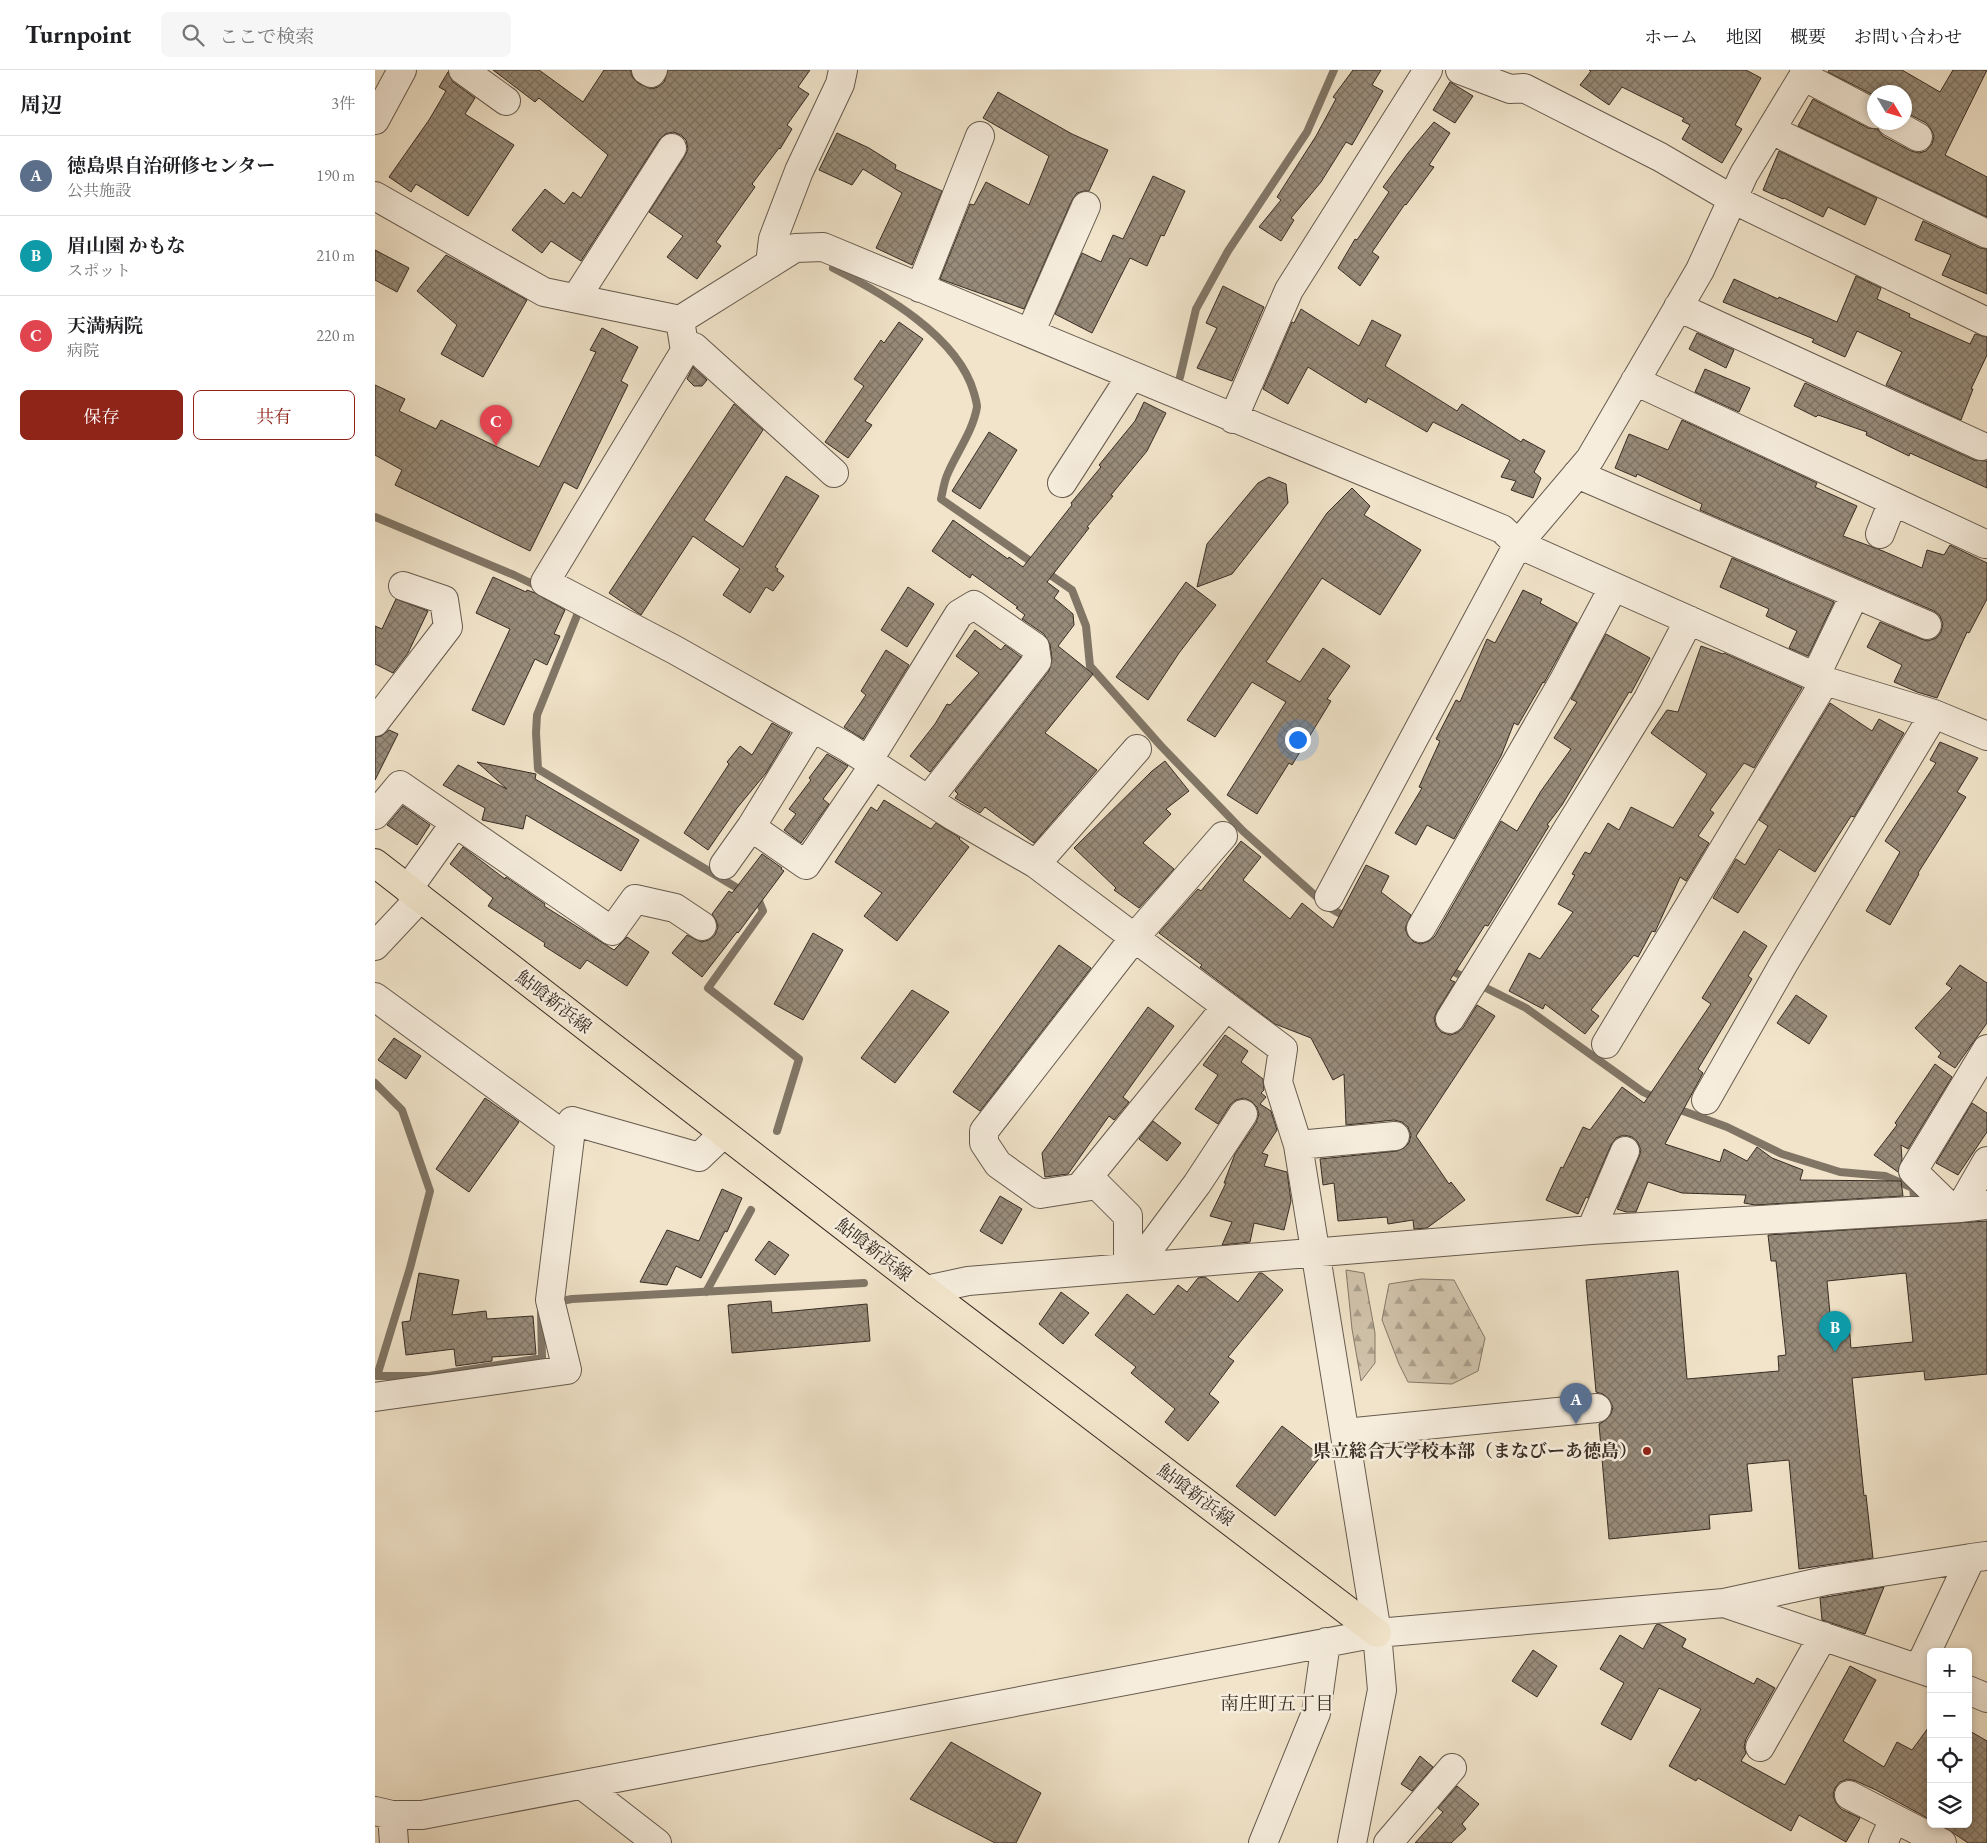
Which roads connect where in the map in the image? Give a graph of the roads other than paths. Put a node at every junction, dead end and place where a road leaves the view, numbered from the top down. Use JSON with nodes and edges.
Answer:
{"nodes":[{"id":1,"x":402,"y":70,"type":"edge"},
{"id":2,"x":463,"y":70,"type":"edge"},
{"id":3,"x":646,"y":70,"type":"edge"},
{"id":4,"x":653,"y":70,"type":"edge"},
{"id":5,"x":843,"y":70,"type":"edge"},
{"id":6,"x":1428,"y":70,"type":"edge"},
{"id":7,"x":1460,"y":70,"type":"edge"},
{"id":8,"x":1805,"y":73,"type":"edge"},
{"id":9,"x":1528,"y":79,"type":"edge"},
{"id":10,"x":506,"y":101,"type":"dead end"},
{"id":11,"x":1867,"y":109,"type":"edge"},
{"id":12,"x":375,"y":120,"type":"edge"},
{"id":13,"x":1771,"y":130,"type":"junction"},
{"id":14,"x":1905,"y":130,"type":"edge"},
{"id":15,"x":980,"y":136,"type":"dead end"},
{"id":16,"x":1918,"y":137,"type":"dead end"},
{"id":17,"x":672,"y":148,"type":"dead end"},
{"id":18,"x":375,"y":196,"type":"edge"},
{"id":19,"x":1732,"y":199,"type":"junction"},
{"id":20,"x":1086,"y":206,"type":"dead end"},
{"id":21,"x":1987,"y":234,"type":"edge"},
{"id":22,"x":770,"y":264,"type":"junction"},
{"id":23,"x":920,"y":288,"type":"junction"},
{"id":24,"x":576,"y":298,"type":"junction"},
{"id":25,"x":1678,"y":307,"type":"junction"},
{"id":26,"x":1987,"y":322,"type":"edge"},
{"id":27,"x":682,"y":332,"type":"junction"},
{"id":28,"x":1030,"y":333,"type":"junction"},
{"id":29,"x":1131,"y":376,"type":"junction"},
{"id":30,"x":1635,"y":381,"type":"junction"},
{"id":31,"x":1233,"y":419,"type":"junction"},
{"id":32,"x":1981,"y":446,"type":"dead end"},
{"id":33,"x":834,"y":473,"type":"dead end"},
{"id":34,"x":1577,"y":474,"type":"junction"},
{"id":35,"x":1062,"y":484,"type":"dead end"},
{"id":36,"x":1893,"y":501,"type":"junction"},
{"id":37,"x":1880,"y":534,"type":"dead end"},
{"id":38,"x":1518,"y":544,"type":"junction"},
{"id":39,"x":1985,"y":544,"type":"dead end"},
{"id":40,"x":403,"y":586,"type":"dead end"},
{"id":41,"x":1613,"y":588,"type":"junction"},
{"id":42,"x":1855,"y":594,"type":"junction"},
{"id":43,"x":1689,"y":620,"type":"junction"},
{"id":44,"x":1927,"y":625,"type":"dead end"},
{"id":45,"x":1820,"y":679,"type":"junction"},
{"id":46,"x":1934,"y":714,"type":"junction"},
{"id":47,"x":375,"y":722,"type":"edge"},
{"id":48,"x":812,"y":728,"type":"junction"},
{"id":49,"x":1987,"y":736,"type":"edge"},
{"id":50,"x":1137,"y":749,"type":"dead end"},
{"id":51,"x":871,"y":763,"type":"junction"},
{"id":52,"x":928,"y":800,"type":"junction"},
{"id":53,"x":375,"y":815,"type":"edge"},
{"id":54,"x":455,"y":823,"type":"junction"},
{"id":55,"x":751,"y":827,"type":"junction"},
{"id":56,"x":1223,"y":836,"type":"dead end"},
{"id":57,"x":375,"y":863,"type":"edge"},
{"id":58,"x":1036,"y":864,"type":"junction"},
{"id":59,"x":724,"y":865,"type":"dead end"},
{"id":60,"x":414,"y":893,"type":"junction"},
{"id":61,"x":1329,"y":897,"type":"dead end"},
{"id":62,"x":702,"y":926,"type":"dead end"},
{"id":63,"x":1421,"y":928,"type":"dead end"},
{"id":64,"x":1134,"y":938,"type":"junction"},
{"id":65,"x":375,"y":946,"type":"edge"},
{"id":66,"x":375,"y":997,"type":"edge"},
{"id":67,"x":1226,"y":1007,"type":"junction"},
{"id":68,"x":1450,"y":1019,"type":"dead end"},
{"id":69,"x":1606,"y":1044,"type":"dead end"},
{"id":70,"x":1987,"y":1049,"type":"edge"},
{"id":71,"x":1706,"y":1100,"type":"dead end"},
{"id":72,"x":1243,"y":1114,"type":"dead end"},
{"id":73,"x":723,"y":1134,"type":"junction"},
{"id":74,"x":1395,"y":1136,"type":"dead end"},
{"id":75,"x":569,"y":1139,"type":"junction"},
{"id":76,"x":1299,"y":1145,"type":"junction"},
{"id":77,"x":1625,"y":1151,"type":"dead end"},
{"id":78,"x":1987,"y":1161,"type":"edge"},
{"id":79,"x":1080,"y":1187,"type":"junction"},
{"id":80,"x":1987,"y":1205,"type":"edge"},
{"id":81,"x":1956,"y":1208,"type":"junction"},
{"id":82,"x":1591,"y":1230,"type":"junction"},
{"id":83,"x":1316,"y":1253,"type":"junction"},
{"id":84,"x":1137,"y":1267,"type":"junction"},
{"id":85,"x":926,"y":1290,"type":"junction"},
{"id":86,"x":375,"y":1397,"type":"edge"},
{"id":87,"x":1597,"y":1408,"type":"dead end"},
{"id":88,"x":1345,"y":1433,"type":"junction"},
{"id":89,"x":1979,"y":1557,"type":"edge"},
{"id":90,"x":1724,"y":1603,"type":"junction"},
{"id":91,"x":1377,"y":1633,"type":"junction"},
{"id":92,"x":1823,"y":1636,"type":"junction"},
{"id":93,"x":1326,"y":1642,"type":"junction"},
{"id":94,"x":1925,"y":1671,"type":"edge"},
{"id":95,"x":1972,"y":1692,"type":"edge"},
{"id":96,"x":1987,"y":1698,"type":"edge"},
{"id":97,"x":1760,"y":1748,"type":"dead end"},
{"id":98,"x":1453,"y":1768,"type":"dead end"},
{"id":99,"x":582,"y":1785,"type":"junction"},
{"id":100,"x":1849,"y":1796,"type":"dead end"},
{"id":101,"x":383,"y":1813,"type":"edge"},
{"id":102,"x":1894,"y":1819,"type":"junction"},
{"id":103,"x":394,"y":1843,"type":"edge"},
{"id":104,"x":657,"y":1843,"type":"edge"},
{"id":105,"x":1263,"y":1843,"type":"edge"},
{"id":106,"x":1352,"y":1843,"type":"edge"},
{"id":107,"x":1388,"y":1843,"type":"edge"},
{"id":108,"x":1883,"y":1843,"type":"edge"},
{"id":109,"x":1942,"y":1843,"type":"edge"}],
"edges":[{"from":1,"to":12,"type":"street"},
{"from":2,"to":10,"type":"street"},
{"from":3,"to":4,"type":"street"},
{"from":5,"to":22,"type":"street"},
{"from":6,"to":31,"type":"street"},
{"from":7,"to":9,"type":"street"},
{"from":8,"to":11,"type":"street"},
{"from":8,"to":13,"type":"street"},
{"from":9,"to":19,"type":"street"},
{"from":13,"to":19,"type":"street"},
{"from":13,"to":21,"type":"street"},
{"from":14,"to":16,"type":"street"},
{"from":15,"to":23,"type":"street"},
{"from":17,"to":24,"type":"street"},
{"from":18,"to":24,"type":"street"},
{"from":19,"to":25,"type":"street"},
{"from":19,"to":26,"type":"street"},
{"from":20,"to":28,"type":"street"},
{"from":22,"to":23,"type":"street"},
{"from":22,"to":27,"type":"street"},
{"from":23,"to":28,"type":"street"},
{"from":24,"to":27,"type":"street"},
{"from":25,"to":30,"type":"street"},
{"from":25,"to":32,"type":"street"},
{"from":27,"to":33,"type":"street"},
{"from":27,"to":48,"type":"street"},
{"from":28,"to":29,"type":"street"},
{"from":29,"to":31,"type":"street"},
{"from":29,"to":35,"type":"street"},
{"from":30,"to":34,"type":"street"},
{"from":30,"to":36,"type":"street"},
{"from":31,"to":38,"type":"street"},
{"from":34,"to":38,"type":"street"},
{"from":34,"to":42,"type":"street"},
{"from":36,"to":37,"type":"street"},
{"from":36,"to":39,"type":"street"},
{"from":38,"to":41,"type":"street"},
{"from":38,"to":61,"type":"street"},
{"from":40,"to":47,"type":"street"},
{"from":41,"to":43,"type":"street"},
{"from":41,"to":63,"type":"street"},
{"from":42,"to":44,"type":"street"},
{"from":42,"to":45,"type":"street"},
{"from":43,"to":45,"type":"street"},
{"from":43,"to":68,"type":"street"},
{"from":45,"to":46,"type":"street"},
{"from":45,"to":69,"type":"street"},
{"from":46,"to":49,"type":"street"},
{"from":46,"to":71,"type":"street"},
{"from":48,"to":51,"type":"street"},
{"from":48,"to":55,"type":"street"},
{"from":50,"to":58,"type":"street"},
{"from":51,"to":52,"type":"street"},
{"from":51,"to":52,"type":"street"},
{"from":51,"to":55,"type":"street"},
{"from":52,"to":58,"type":"street"},
{"from":53,"to":54,"type":"street"},
{"from":54,"to":60,"type":"street"},
{"from":54,"to":62,"type":"street"},
{"from":55,"to":59,"type":"street"},
{"from":56,"to":64,"type":"street"},
{"from":57,"to":60,"type":"main road","name":"鮎喰新浜線"},
{"from":58,"to":64,"type":"street"},
{"from":60,"to":65,"type":"street"},
{"from":60,"to":73,"type":"main road","name":"鮎喰新浜線"},
{"from":64,"to":67,"type":"street"},
{"from":64,"to":79,"type":"street"},
{"from":66,"to":75,"type":"street"},
{"from":67,"to":76,"type":"street"},
{"from":67,"to":79,"type":"street"},
{"from":70,"to":81,"type":"street"},
{"from":72,"to":84,"type":"street"},
{"from":73,"to":75,"type":"street"},
{"from":73,"to":85,"type":"main road","name":"鮎喰新浜線"},
{"from":74,"to":76,"type":"street"},
{"from":75,"to":86,"type":"street"},
{"from":76,"to":83,"type":"street"},
{"from":77,"to":82,"type":"street"},
{"from":78,"to":81,"type":"street"},
{"from":79,"to":84,"type":"street"},
{"from":80,"to":81,"type":"street"},
{"from":81,"to":82,"type":"street"},
{"from":82,"to":83,"type":"street"},
{"from":83,"to":84,"type":"street"},
{"from":83,"to":88,"type":"street"},
{"from":84,"to":85,"type":"street"},
{"from":85,"to":91,"type":"main road","name":"鮎喰新浜線"},
{"from":87,"to":88,"type":"street"},
{"from":88,"to":91,"type":"street"},
{"from":89,"to":90,"type":"street"},
{"from":89,"to":94,"type":"street"},
{"from":90,"to":91,"type":"street"},
{"from":90,"to":92,"type":"street"},
{"from":91,"to":93,"type":"street"},
{"from":91,"to":106,"type":"street"},
{"from":92,"to":94,"type":"street"},
{"from":92,"to":97,"type":"street"},
{"from":93,"to":99,"type":"street"},
{"from":93,"to":105,"type":"street"},
{"from":95,"to":96,"type":"street"},
{"from":98,"to":107,"type":"street"},
{"from":99,"to":101,"type":"street"},
{"from":99,"to":104,"type":"street"},
{"from":100,"to":102,"type":"street"},
{"from":101,"to":103,"type":"street"},
{"from":102,"to":108,"type":"street"},
{"from":102,"to":109,"type":"street"}]}
